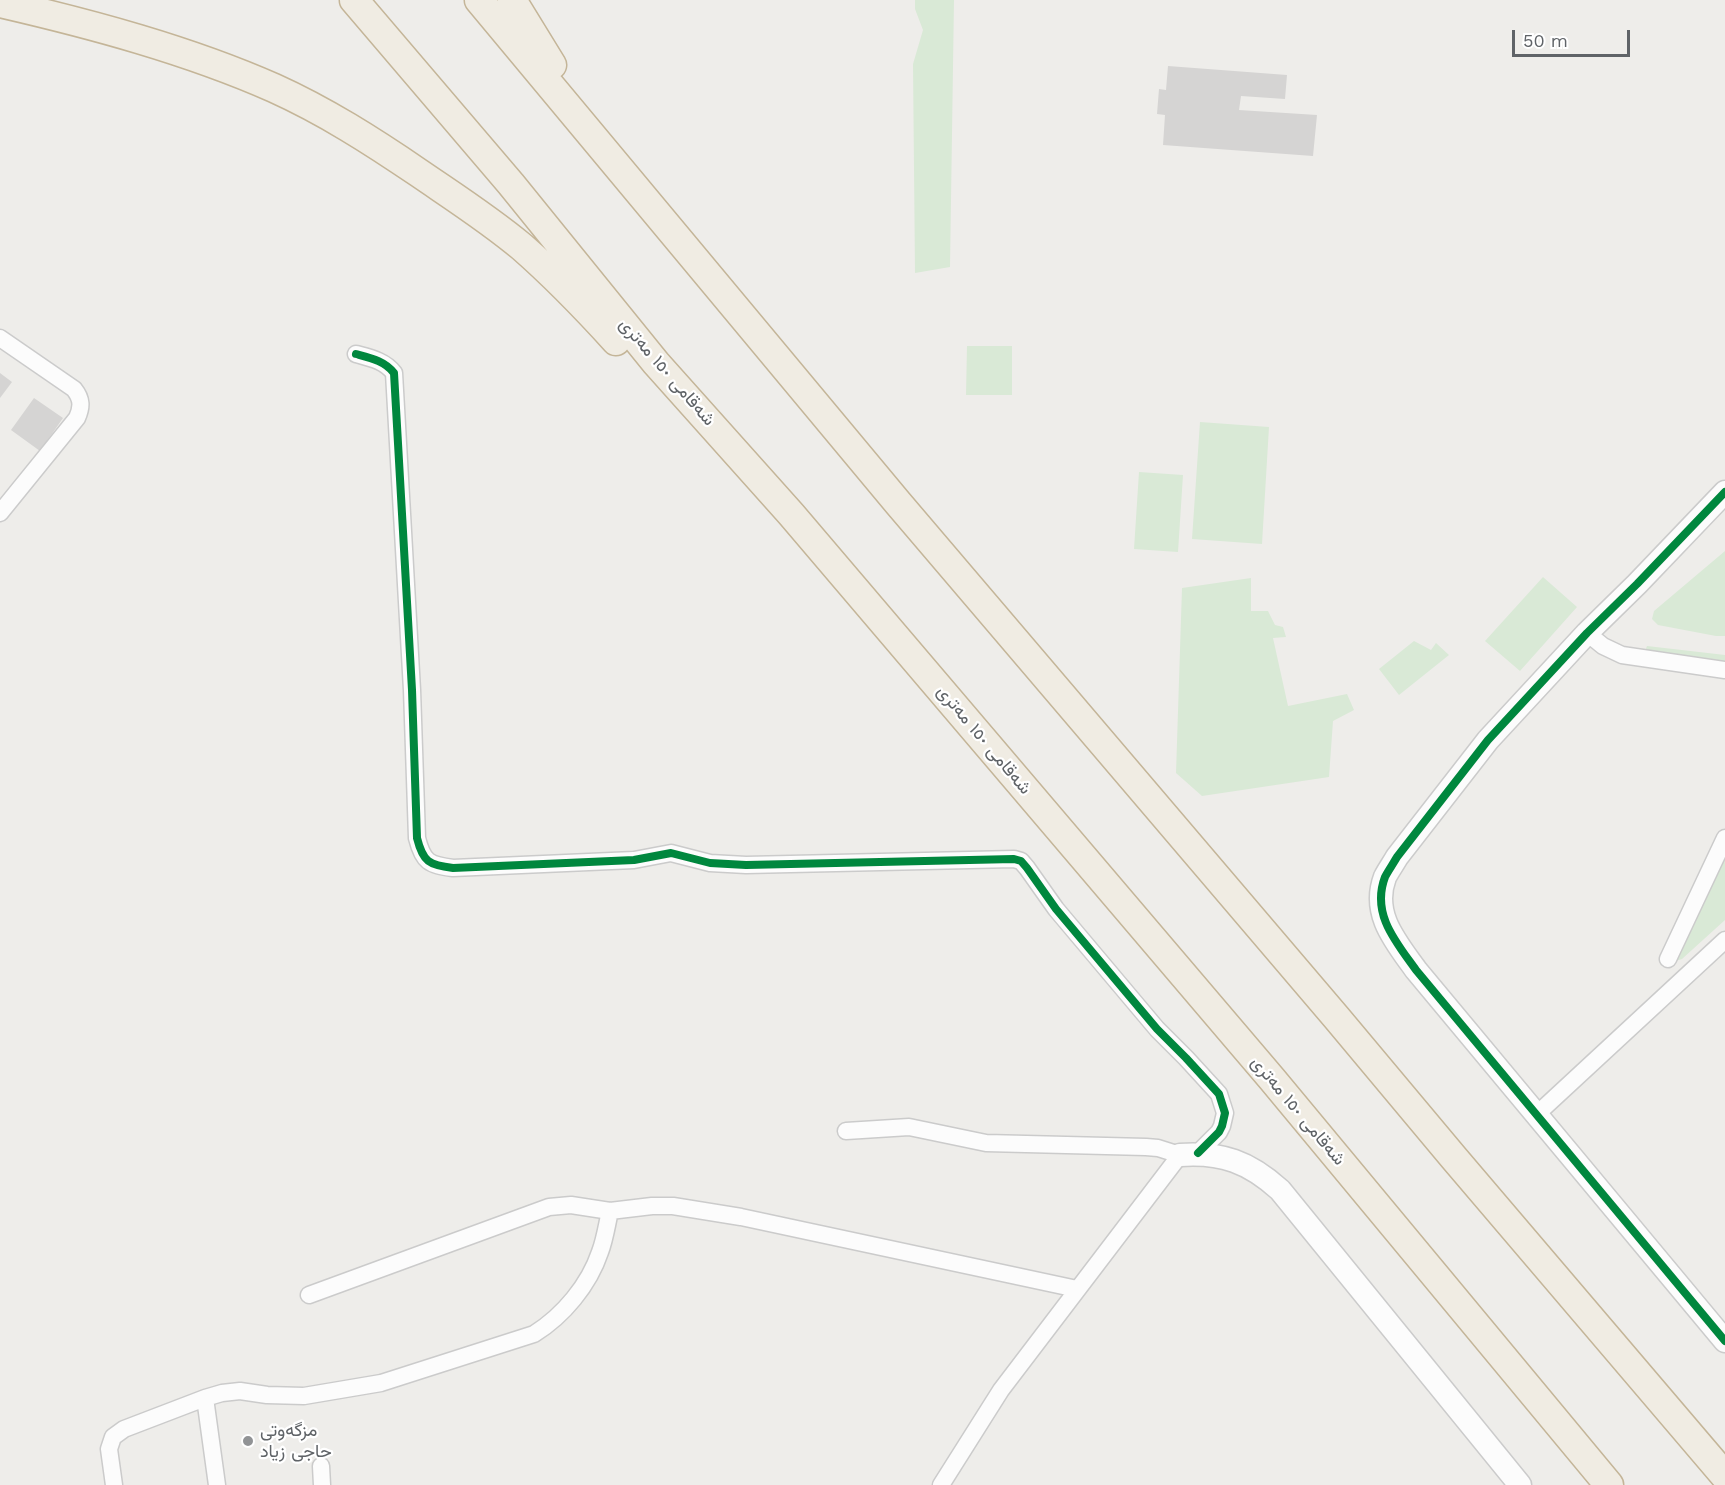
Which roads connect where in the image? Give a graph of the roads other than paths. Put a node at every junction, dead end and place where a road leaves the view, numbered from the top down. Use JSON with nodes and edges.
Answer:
{"nodes":[{"id":1,"x":354,"y":0,"type":"edge"},
{"id":2,"x":479,"y":0,"type":"edge"},
{"id":3,"x":512,"y":0,"type":"edge"},
{"id":4,"x":0,"y":3,"type":"edge"},
{"id":5,"x":598,"y":141,"type":"junction"},
{"id":6,"x":0,"y":338,"type":"edge"},
{"id":7,"x":356,"y":354,"type":"dead end"},
{"id":8,"x":1725,"y":492,"type":"edge"},
{"id":9,"x":0,"y":513,"type":"edge"},
{"id":10,"x":791,"y":514,"type":"junction"},
{"id":11,"x":1587,"y":633,"type":"junction"},
{"id":12,"x":1725,"y":670,"type":"edge"},
{"id":13,"x":1725,"y":838,"type":"edge"},
{"id":14,"x":1725,"y":940,"type":"edge"},
{"id":15,"x":1668,"y":959,"type":"dead end"},
{"id":16,"x":1536,"y":1115,"type":"junction"},
{"id":17,"x":846,"y":1131,"type":"dead end"},
{"id":18,"x":1189,"y":1154,"type":"junction"},
{"id":19,"x":610,"y":1211,"type":"junction"},
{"id":20,"x":1077,"y":1289,"type":"junction"},
{"id":21,"x":309,"y":1295,"type":"dead end"},
{"id":22,"x":1725,"y":1341,"type":"edge"},
{"id":23,"x":205,"y":1398,"type":"junction"},
{"id":24,"x":321,"y":1466,"type":"dead end"},
{"id":25,"x":1725,"y":1476,"type":"edge"},
{"id":26,"x":114,"y":1485,"type":"edge"},
{"id":27,"x":217,"y":1485,"type":"edge"},
{"id":28,"x":322,"y":1485,"type":"edge"},
{"id":29,"x":941,"y":1485,"type":"edge"},
{"id":30,"x":1520,"y":1485,"type":"edge"},
{"id":31,"x":1609,"y":1485,"type":"edge"}],
"edges":[{"from":1,"to":10,"type":"highway","name":"شەقامی ١٥٠ مەتری"},
{"from":2,"to":5,"type":"highway"},
{"from":3,"to":5,"type":"highway"},
{"from":4,"to":10,"type":"highway"},
{"from":5,"to":25,"type":"highway"},
{"from":6,"to":9,"type":"street"},
{"from":7,"to":18,"type":"street"},
{"from":8,"to":11,"type":"street"},
{"from":10,"to":31,"type":"highway","name":"شەقامی ١٥٠ مەتری"},
{"from":11,"to":12,"type":"street"},
{"from":11,"to":16,"type":"street"},
{"from":13,"to":15,"type":"street"},
{"from":14,"to":16,"type":"street"},
{"from":16,"to":22,"type":"street"},
{"from":17,"to":18,"type":"street"},
{"from":18,"to":20,"type":"street"},
{"from":18,"to":30,"type":"street"},
{"from":19,"to":20,"type":"street"},
{"from":19,"to":21,"type":"street"},
{"from":19,"to":23,"type":"street"},
{"from":20,"to":29,"type":"street"},
{"from":23,"to":26,"type":"street"},
{"from":23,"to":27,"type":"street"},
{"from":24,"to":28,"type":"street"}]}
